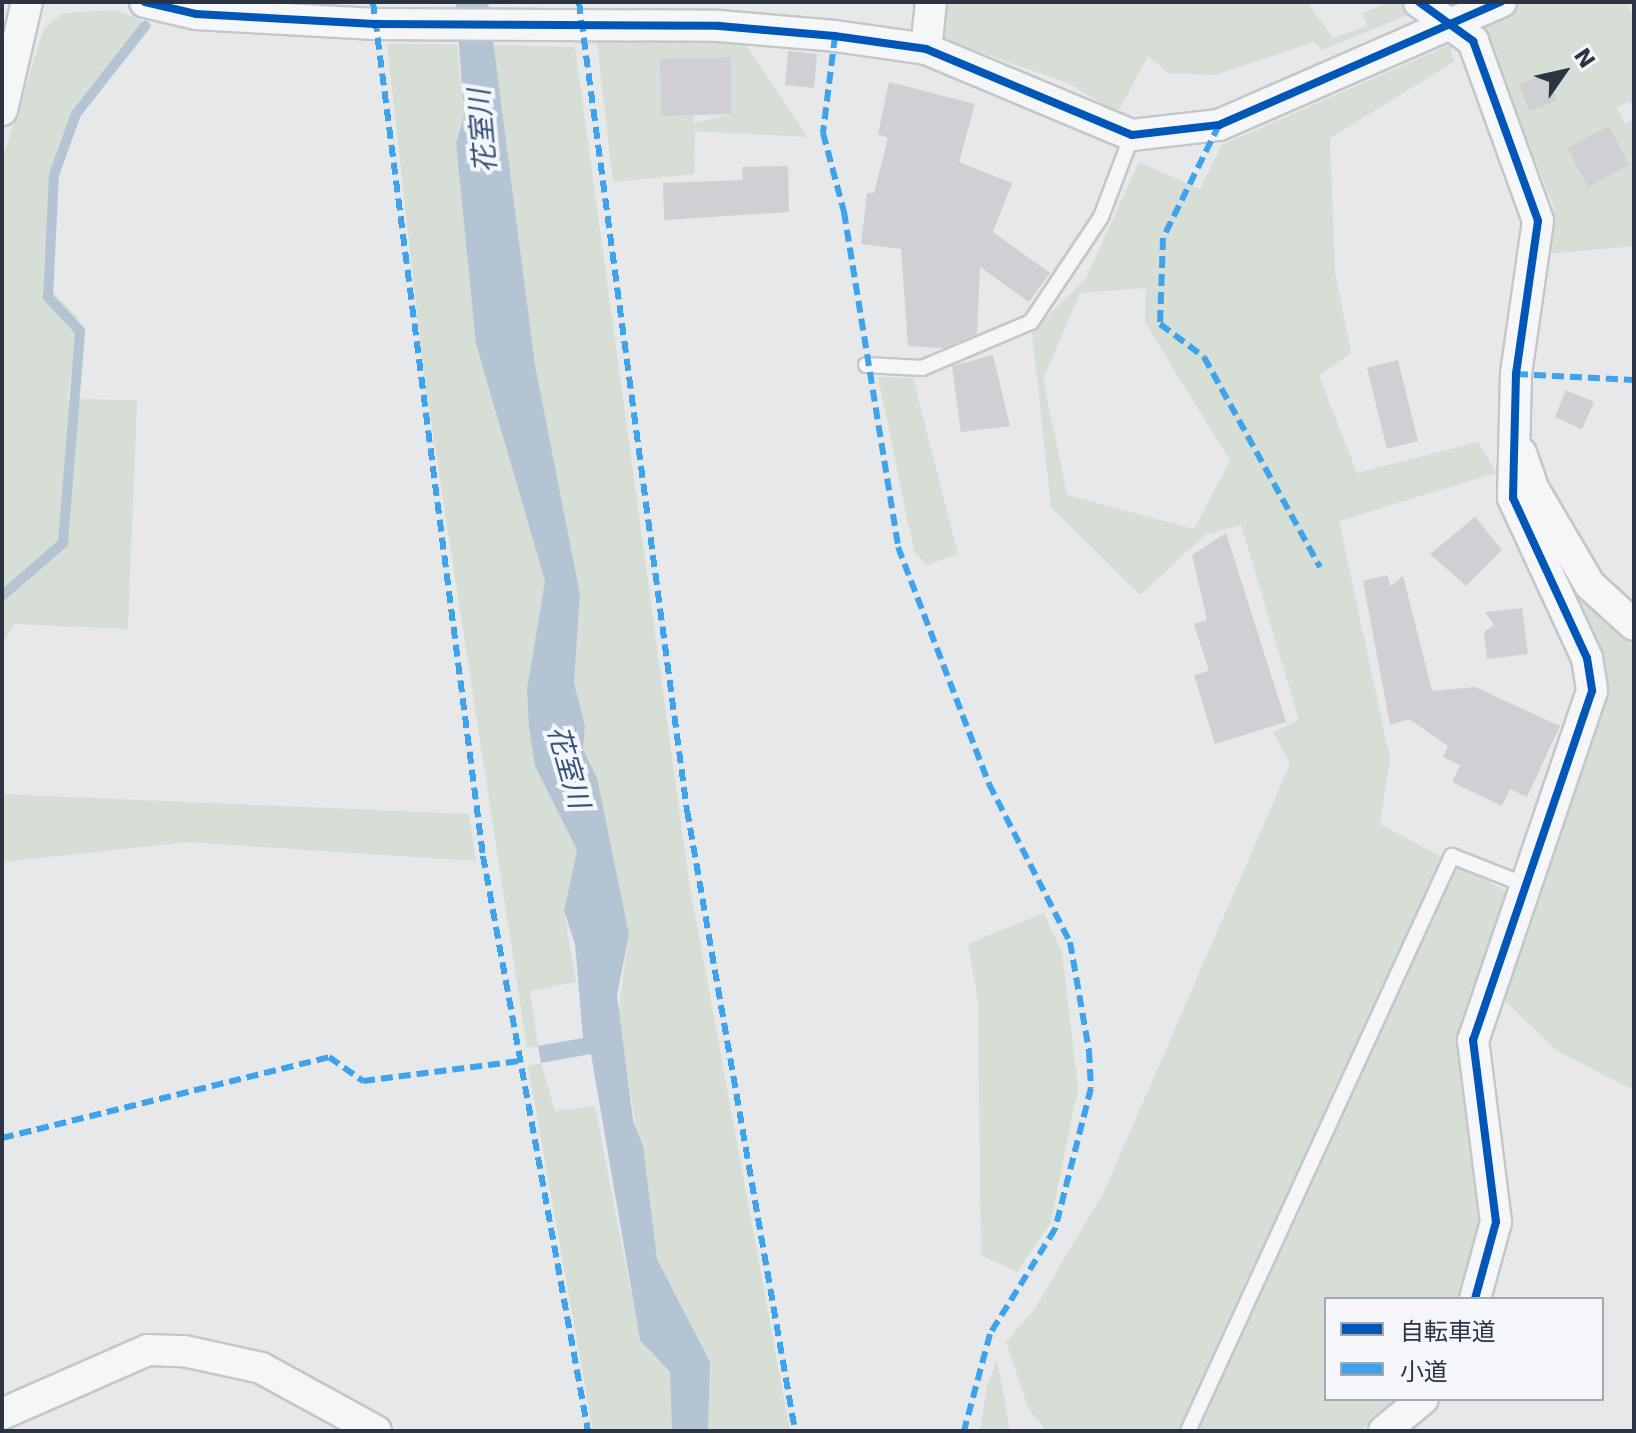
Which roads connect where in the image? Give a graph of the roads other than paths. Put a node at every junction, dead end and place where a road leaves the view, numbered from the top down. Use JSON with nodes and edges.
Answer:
{"nodes":[{"id":1,"x":145,"y":2,"type":"edge"},
{"id":2,"x":931,"y":2,"type":"edge"},
{"id":3,"x":1419,"y":2,"type":"edge"},
{"id":4,"x":1501,"y":2,"type":"edge"},
{"id":5,"x":19,"y":7,"type":"edge"},
{"id":6,"x":1453,"y":26,"type":"junction"},
{"id":7,"x":926,"y":49,"type":"junction"},
{"id":8,"x":2,"y":110,"type":"edge"},
{"id":9,"x":1132,"y":135,"type":"junction"},
{"id":10,"x":866,"y":365,"type":"dead end"},
{"id":11,"x":1519,"y":448,"type":"junction"},
{"id":12,"x":1634,"y":625,"type":"edge"},
{"id":13,"x":1529,"y":886,"type":"junction"},
{"id":14,"x":1476,"y":1297,"type":"edge"},
{"id":15,"x":1421,"y":1401,"type":"edge"},
{"id":16,"x":2,"y":1414,"type":"edge"},
{"id":17,"x":376,"y":1431,"type":"edge"},
{"id":18,"x":1188,"y":1431,"type":"edge"},
{"id":19,"x":1384,"y":1431,"type":"edge"}],
"edges":[{"from":1,"to":7,"type":"street"},
{"from":2,"to":7,"type":"street"},
{"from":3,"to":6,"type":"street"},
{"from":4,"to":6,"type":"street"},
{"from":5,"to":8,"type":"street"},
{"from":6,"to":9,"type":"street"},
{"from":6,"to":11,"type":"street"},
{"from":7,"to":9,"type":"street"},
{"from":9,"to":10,"type":"lane"},
{"from":11,"to":12,"type":"street"},
{"from":11,"to":13,"type":"street"},
{"from":13,"to":14,"type":"street"},
{"from":13,"to":18,"type":"lane"},
{"from":15,"to":19,"type":"street"},
{"from":16,"to":17,"type":"street"}]}
